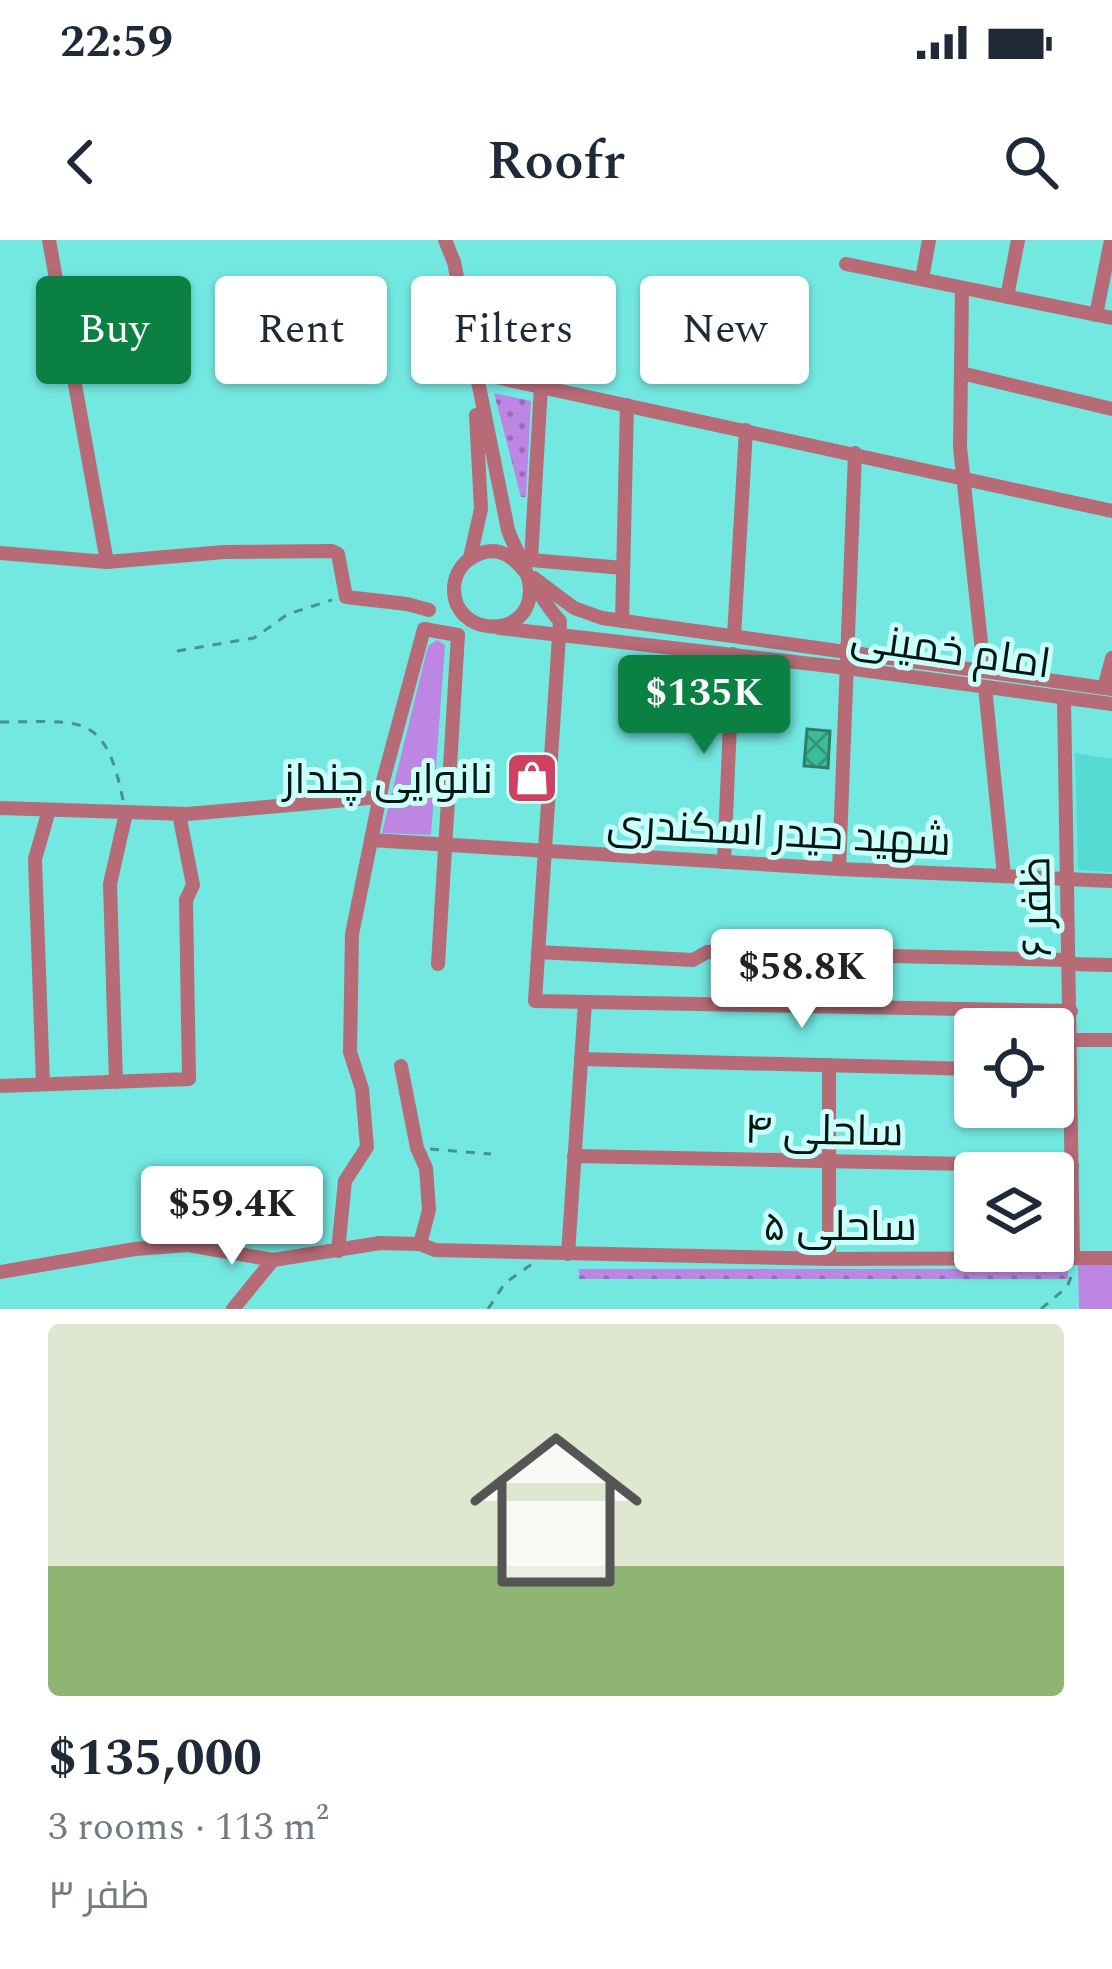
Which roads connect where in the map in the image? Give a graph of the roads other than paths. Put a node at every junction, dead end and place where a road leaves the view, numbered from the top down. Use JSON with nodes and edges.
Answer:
{"nodes":[{"id":1,"x":49,"y":240,"type":"edge"},
{"id":2,"x":441,"y":240,"type":"edge"},
{"id":3,"x":929,"y":240,"type":"edge"},
{"id":4,"x":1018,"y":240,"type":"edge"},
{"id":5,"x":1111,"y":240,"type":"edge"},
{"id":6,"x":846,"y":264,"type":"dead end"},
{"id":7,"x":457,"y":276,"type":"edge"},
{"id":8,"x":922,"y":279,"type":"junction"},
{"id":9,"x":962,"y":288,"type":"junction"},
{"id":10,"x":1007,"y":297,"type":"junction"},
{"id":11,"x":1096,"y":315,"type":"junction"},
{"id":12,"x":1112,"y":318,"type":"edge"},
{"id":13,"x":961,"y":373,"type":"junction"},
{"id":14,"x":479,"y":384,"type":"edge"},
{"id":15,"x":530,"y":384,"type":"edge"},
{"id":16,"x":541,"y":386,"type":"junction"},
{"id":17,"x":627,"y":405,"type":"junction"},
{"id":18,"x":1112,"y":409,"type":"edge"},
{"id":19,"x":746,"y":430,"type":"junction"},
{"id":20,"x":855,"y":453,"type":"junction"},
{"id":21,"x":963,"y":478,"type":"junction"},
{"id":22,"x":502,"y":498,"type":"junction"},
{"id":23,"x":481,"y":502,"type":"junction"},
{"id":24,"x":1112,"y":511,"type":"edge"},
{"id":25,"x":0,"y":553,"type":"edge"},
{"id":26,"x":470,"y":558,"type":"junction"},
{"id":27,"x":107,"y":562,"type":"junction"},
{"id":28,"x":623,"y":568,"type":"junction"},
{"id":29,"x":524,"y":569,"type":"junction"},
{"id":30,"x":455,"y":602,"type":"junction"},
{"id":31,"x":429,"y":610,"type":"junction"},
{"id":32,"x":470,"y":621,"type":"junction"},
{"id":33,"x":622,"y":621,"type":"junction"},
{"id":34,"x":424,"y":628,"type":"junction"},
{"id":35,"x":494,"y":628,"type":"junction"},
{"id":36,"x":559,"y":634,"type":"junction"},
{"id":37,"x":458,"y":635,"type":"junction"},
{"id":38,"x":734,"y":636,"type":"junction"},
{"id":39,"x":734,"y":654,"type":"junction"},
{"id":40,"x":1112,"y":658,"type":"edge"},
{"id":41,"x":848,"y":659,"type":"junction"},
{"id":42,"x":984,"y":670,"type":"junction"},
{"id":43,"x":985,"y":687,"type":"junction"},
{"id":44,"x":1108,"y":688,"type":"edge"},
{"id":45,"x":1064,"y":698,"type":"junction"},
{"id":46,"x":1112,"y":704,"type":"edge"},
{"id":47,"x":380,"y":797,"type":"junction"},
{"id":48,"x":0,"y":808,"type":"edge"},
{"id":49,"x":49,"y":809,"type":"junction"},
{"id":50,"x":126,"y":813,"type":"junction"},
{"id":51,"x":179,"y":814,"type":"junction"},
{"id":52,"x":371,"y":840,"type":"junction"},
{"id":53,"x":443,"y":844,"type":"junction"},
{"id":54,"x":546,"y":851,"type":"junction"},
{"id":55,"x":724,"y":862,"type":"junction"},
{"id":56,"x":839,"y":869,"type":"junction"},
{"id":57,"x":1004,"y":875,"type":"junction"},
{"id":58,"x":1068,"y":878,"type":"junction"},
{"id":59,"x":1112,"y":880,"type":"edge"},
{"id":60,"x":538,"y":952,"type":"junction"},
{"id":61,"x":1070,"y":962,"type":"junction"},
{"id":62,"x":438,"y":964,"type":"dead end"},
{"id":63,"x":1112,"y":965,"type":"edge"},
{"id":64,"x":585,"y":1002,"type":"junction"},
{"id":65,"x":1071,"y":1008,"type":"edge"},
{"id":66,"x":954,"y":1009,"type":"edge"},
{"id":67,"x":1074,"y":1040,"type":"edge"},
{"id":68,"x":1112,"y":1040,"type":"edge"},
{"id":69,"x":581,"y":1058,"type":"junction"},
{"id":70,"x":829,"y":1065,"type":"junction"},
{"id":71,"x":401,"y":1066,"type":"dead end"},
{"id":72,"x":954,"y":1068,"type":"edge"},
{"id":73,"x":116,"y":1082,"type":"junction"},
{"id":74,"x":43,"y":1084,"type":"junction"},
{"id":75,"x":0,"y":1086,"type":"edge"},
{"id":76,"x":574,"y":1156,"type":"junction"},
{"id":77,"x":829,"y":1162,"type":"junction"},
{"id":78,"x":954,"y":1164,"type":"edge"},
{"id":79,"x":420,"y":1244,"type":"junction"},
{"id":80,"x":338,"y":1251,"type":"junction"},
{"id":81,"x":568,"y":1254,"type":"junction"},
{"id":82,"x":829,"y":1258,"type":"junction"},
{"id":83,"x":954,"y":1258,"type":"edge"},
{"id":84,"x":1074,"y":1258,"type":"edge"},
{"id":85,"x":1112,"y":1258,"type":"edge"},
{"id":86,"x":273,"y":1260,"type":"junction"},
{"id":87,"x":0,"y":1272,"type":"edge"},
{"id":88,"x":233,"y":1309,"type":"edge"}],
"edges":[{"from":1,"to":27,"type":"street"},
{"from":2,"to":7,"type":"street"},
{"from":2,"to":23,"type":"street"},
{"from":3,"to":8,"type":"street"},
{"from":4,"to":10,"type":"street"},
{"from":5,"to":11,"type":"street"},
{"from":6,"to":8,"type":"street"},
{"from":8,"to":9,"type":"street"},
{"from":9,"to":10,"type":"street"},
{"from":9,"to":13,"type":"street"},
{"from":10,"to":11,"type":"street"},
{"from":11,"to":12,"type":"street"},
{"from":13,"to":18,"type":"street"},
{"from":13,"to":21,"type":"street"},
{"from":14,"to":22,"type":"street"},
{"from":15,"to":16,"type":"street"},
{"from":16,"to":17,"type":"street"},
{"from":16,"to":28,"type":"street"},
{"from":17,"to":19,"type":"street"},
{"from":17,"to":28,"type":"street"},
{"from":19,"to":20,"type":"street"},
{"from":19,"to":38,"type":"street"},
{"from":20,"to":21,"type":"street"},
{"from":20,"to":41,"type":"street"},
{"from":21,"to":24,"type":"street"},
{"from":21,"to":42,"type":"street"},
{"from":22,"to":23,"type":"street"},
{"from":22,"to":29,"type":"street"},
{"from":23,"to":26,"type":"street"},
{"from":25,"to":27,"type":"street"},
{"from":26,"to":29,"type":"street"},
{"from":26,"to":30,"type":"street"},
{"from":27,"to":31,"type":"street"},
{"from":28,"to":33,"type":"street"},
{"from":29,"to":33,"type":"street","name":"امام خمینی"},
{"from":29,"to":35,"type":"street"},
{"from":29,"to":36,"type":"street"},
{"from":30,"to":31,"type":"street"},
{"from":30,"to":32,"type":"street"},
{"from":31,"to":34,"type":"street"},
{"from":32,"to":35,"type":"street"},
{"from":32,"to":37,"type":"street"},
{"from":33,"to":38,"type":"street","name":"امام خمینی"},
{"from":34,"to":37,"type":"street"},
{"from":34,"to":47,"type":"street"},
{"from":35,"to":36,"type":"street","name":"امام خمینی"},
{"from":36,"to":39,"type":"street","name":"امام خمینی"},
{"from":36,"to":54,"type":"street"},
{"from":37,"to":53,"type":"street"},
{"from":38,"to":41,"type":"street","name":"امام خمینی"},
{"from":39,"to":41,"type":"street","name":"امام خمینی"},
{"from":39,"to":55,"type":"street"},
{"from":40,"to":44,"type":"street"},
{"from":41,"to":42,"type":"street","name":"امام خمینی"},
{"from":41,"to":43,"type":"street","name":"امام خمینی"},
{"from":41,"to":56,"type":"street"},
{"from":42,"to":44,"type":"street","name":"امام خمینی"},
{"from":43,"to":45,"type":"street","name":"امام خمینی"},
{"from":43,"to":57,"type":"street"},
{"from":45,"to":46,"type":"street","name":"امام خمینی"},
{"from":45,"to":58,"type":"street","name":"ظفر ۶"},
{"from":47,"to":51,"type":"street"},
{"from":47,"to":52,"type":"street"},
{"from":48,"to":49,"type":"street"},
{"from":49,"to":50,"type":"street"},
{"from":49,"to":74,"type":"street"},
{"from":50,"to":51,"type":"street"},
{"from":50,"to":73,"type":"street"},
{"from":51,"to":73,"type":"street"},
{"from":52,"to":53,"type":"street","name":"شهید حیدر اسکندری"},
{"from":52,"to":80,"type":"street"},
{"from":53,"to":54,"type":"street","name":"شهید حیدر اسکندری"},
{"from":53,"to":62,"type":"street"},
{"from":54,"to":55,"type":"street","name":"شهید حیدر اسکندری"},
{"from":54,"to":60,"type":"street"},
{"from":55,"to":56,"type":"street","name":"شهید حیدر اسکندری"},
{"from":56,"to":57,"type":"street","name":"شهید حیدر اسکندری"},
{"from":57,"to":58,"type":"street","name":"شهید حیدر اسکندری"},
{"from":58,"to":59,"type":"street","name":"شهید حیدر اسکندری"},
{"from":58,"to":61,"type":"street","name":"ظفر ۶"},
{"from":60,"to":61,"type":"street"},
{"from":60,"to":64,"type":"street"},
{"from":61,"to":63,"type":"street"},
{"from":61,"to":65,"type":"street","name":"ظفر ۶"},
{"from":64,"to":66,"type":"street"},
{"from":64,"to":69,"type":"street"},
{"from":67,"to":68,"type":"street"},
{"from":69,"to":70,"type":"street"},
{"from":69,"to":76,"type":"street"},
{"from":70,"to":72,"type":"street"},
{"from":70,"to":77,"type":"street"},
{"from":71,"to":79,"type":"street"},
{"from":73,"to":74,"type":"street"},
{"from":74,"to":75,"type":"street"},
{"from":76,"to":77,"type":"street","name":"ساحلی ۴"},
{"from":76,"to":81,"type":"street"},
{"from":77,"to":78,"type":"street","name":"ساحلی ۴"},
{"from":77,"to":82,"type":"street"},
{"from":79,"to":80,"type":"street","name":"ساحلی ۵"},
{"from":79,"to":81,"type":"street","name":"ساحلی ۵"},
{"from":80,"to":86,"type":"street","name":"ساحلی ۵"},
{"from":81,"to":82,"type":"street","name":"ساحلی ۵"},
{"from":82,"to":83,"type":"street","name":"ساحلی ۵"},
{"from":84,"to":85,"type":"street","name":"ساحلی ۵"},
{"from":86,"to":87,"type":"street","name":"ساحلی ۵"},
{"from":86,"to":88,"type":"street"}]}
